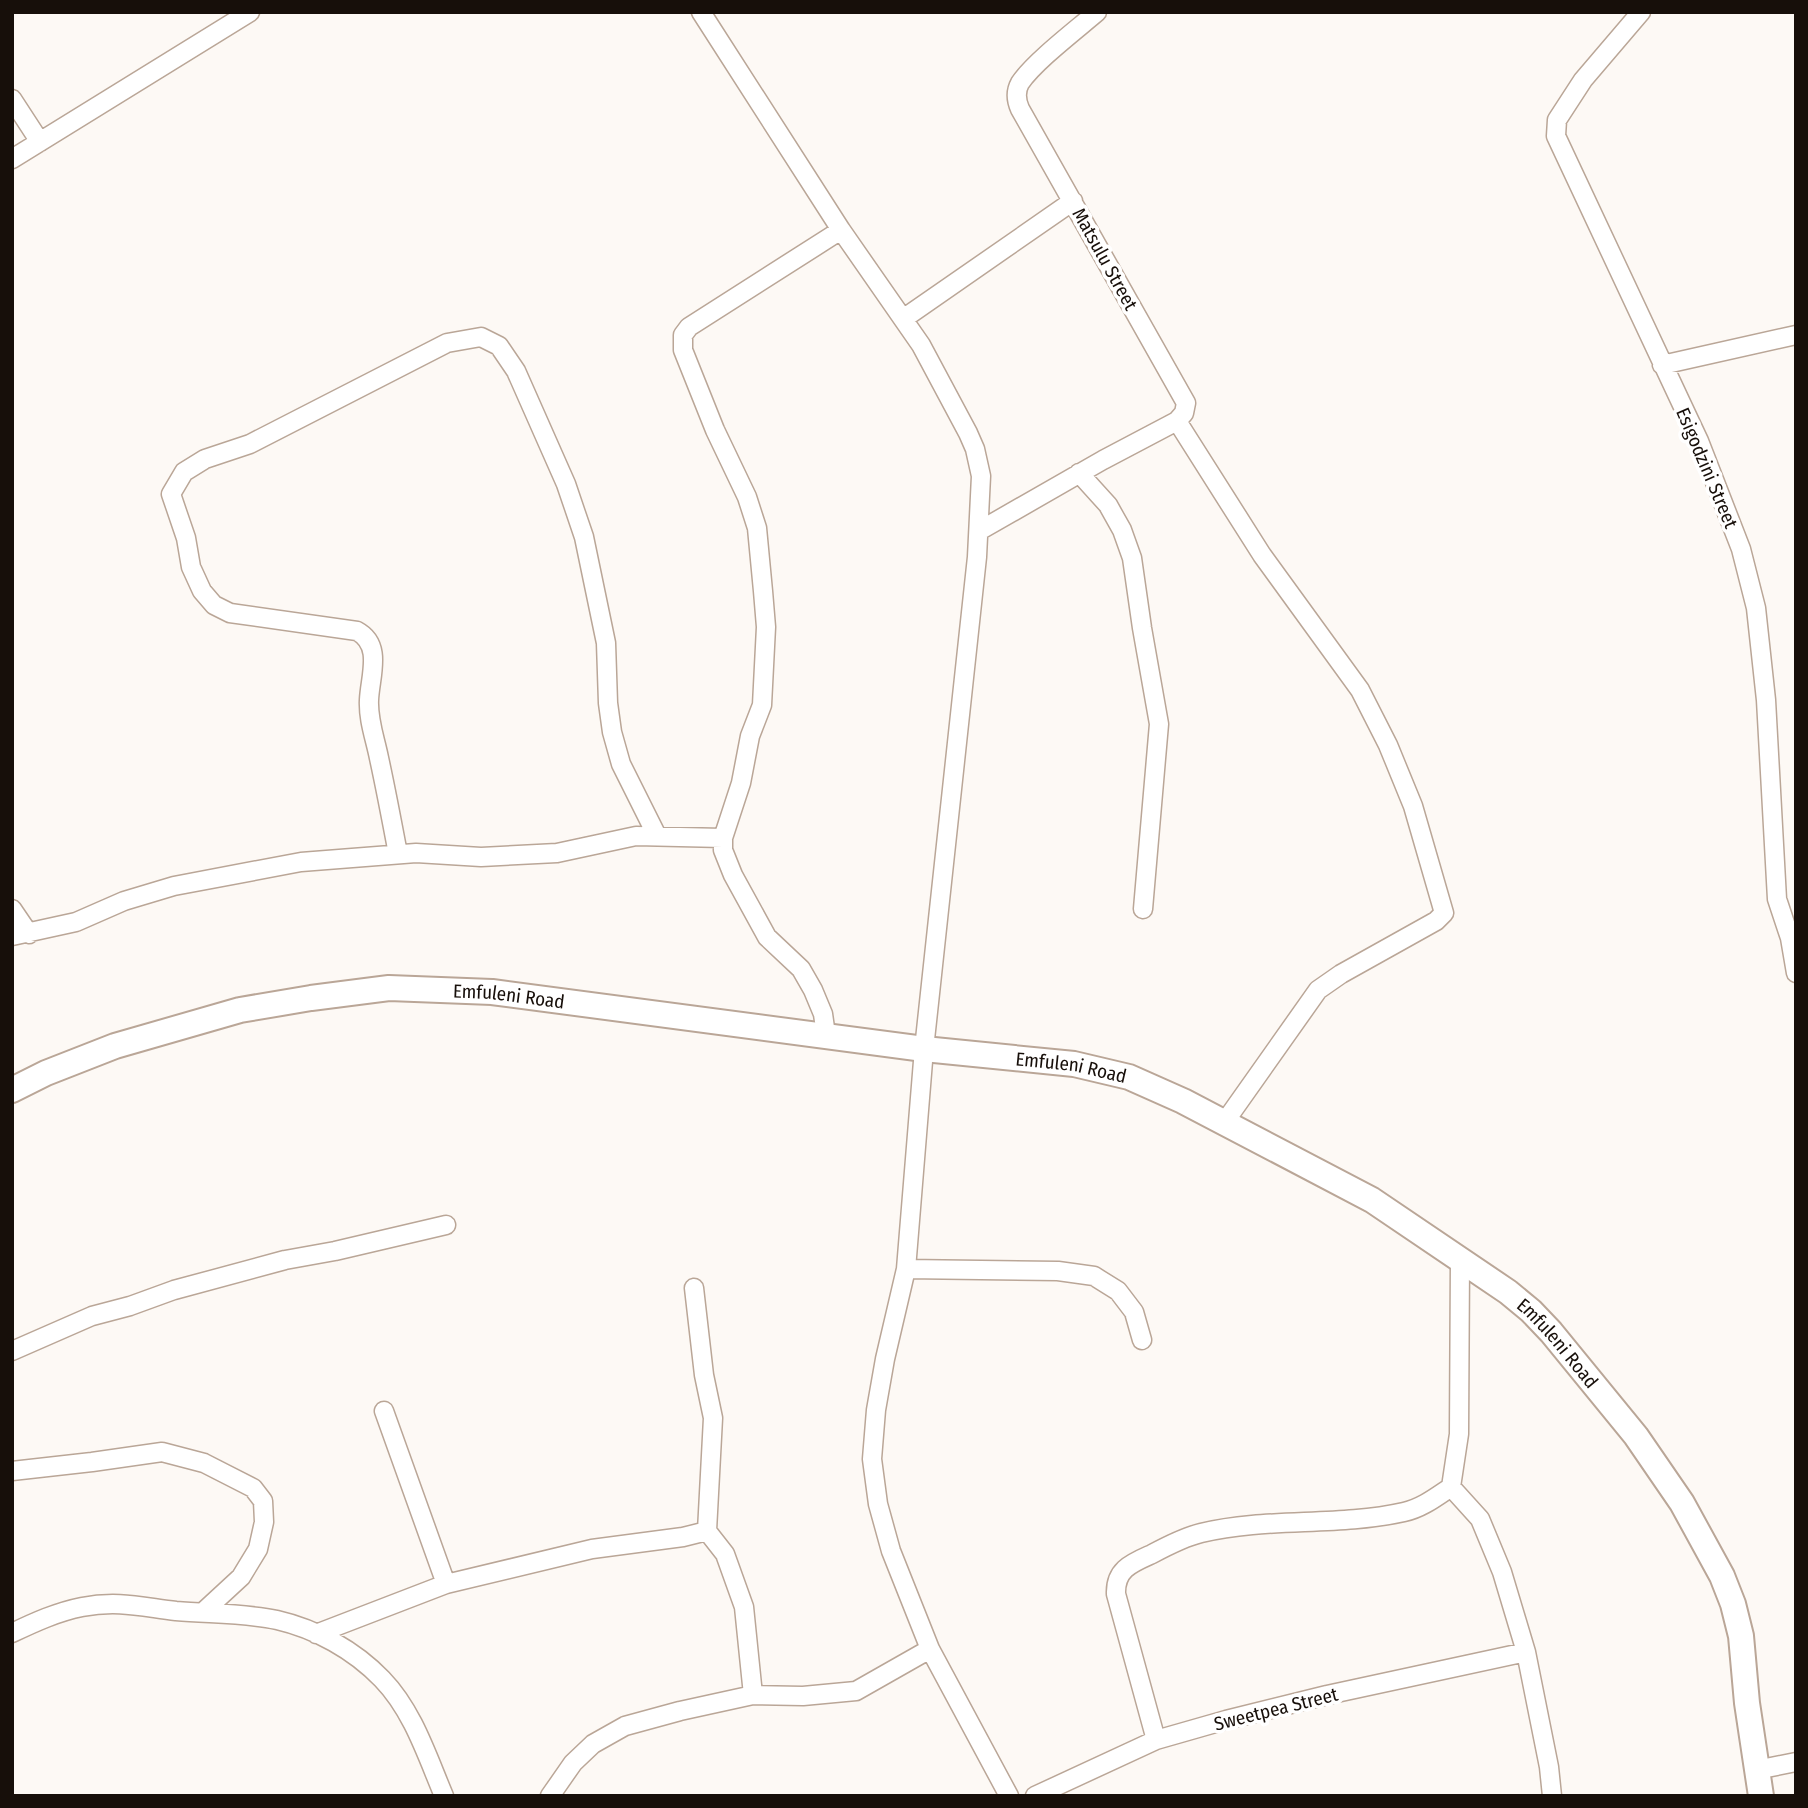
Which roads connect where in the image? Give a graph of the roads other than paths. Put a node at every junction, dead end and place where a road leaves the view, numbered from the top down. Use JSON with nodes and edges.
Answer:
{"nodes":[{"id":1,"x":250,"y":12,"type":"edge"},
{"id":2,"x":1097,"y":12,"type":"edge"},
{"id":3,"x":1641,"y":12,"type":"edge"},
{"id":4,"x":707,"y":14,"type":"edge"},
{"id":5,"x":12,"y":99,"type":"edge"},
{"id":6,"x":40,"y":142,"type":"junction"},
{"id":7,"x":12,"y":159,"type":"edge"},
{"id":8,"x":1073,"y":201,"type":"junction"},
{"id":9,"x":841,"y":230,"type":"junction"},
{"id":10,"x":903,"y":318,"type":"junction"},
{"id":11,"x":1796,"y":335,"type":"edge"},
{"id":12,"x":1662,"y":365,"type":"junction"},
{"id":13,"x":1177,"y":421,"type":"junction"},
{"id":14,"x":1079,"y":473,"type":"junction"},
{"id":15,"x":979,"y":531,"type":"junction"},
{"id":16,"x":657,"y":836,"type":"junction"},
{"id":17,"x":723,"y":838,"type":"junction"},
{"id":18,"x":398,"y":854,"type":"junction"},
{"id":19,"x":12,"y":909,"type":"edge"},
{"id":20,"x":1143,"y":909,"type":"dead end"},
{"id":21,"x":20,"y":935,"type":"edge"},
{"id":22,"x":1796,"y":973,"type":"edge"},
{"id":23,"x":826,"y":1035,"type":"junction"},
{"id":24,"x":923,"y":1049,"type":"junction"},
{"id":25,"x":12,"y":1090,"type":"edge"},
{"id":26,"x":1224,"y":1123,"type":"junction"},
{"id":27,"x":446,"y":1225,"type":"dead end"},
{"id":28,"x":1460,"y":1259,"type":"junction"},
{"id":29,"x":906,"y":1269,"type":"junction"},
{"id":30,"x":694,"y":1288,"type":"dead end"},
{"id":31,"x":1142,"y":1340,"type":"dead end"},
{"id":32,"x":12,"y":1351,"type":"edge"},
{"id":33,"x":384,"y":1411,"type":"dead end"},
{"id":34,"x":12,"y":1471,"type":"edge"},
{"id":35,"x":1451,"y":1487,"type":"junction"},
{"id":36,"x":707,"y":1531,"type":"junction"},
{"id":37,"x":446,"y":1584,"type":"junction"},
{"id":38,"x":202,"y":1613,"type":"junction"},
{"id":39,"x":12,"y":1633,"type":"edge"},
{"id":40,"x":316,"y":1634,"type":"junction"},
{"id":41,"x":930,"y":1649,"type":"junction"},
{"id":42,"x":1526,"y":1652,"type":"junction"},
{"id":43,"x":753,"y":1695,"type":"junction"},
{"id":44,"x":1156,"y":1740,"type":"junction"},
{"id":45,"x":1796,"y":1762,"type":"edge"},
{"id":46,"x":1756,"y":1770,"type":"junction"},
{"id":47,"x":444,"y":1796,"type":"edge"},
{"id":48,"x":550,"y":1796,"type":"edge"},
{"id":49,"x":1009,"y":1796,"type":"edge"},
{"id":50,"x":1035,"y":1796,"type":"edge"},
{"id":51,"x":1552,"y":1796,"type":"edge"},
{"id":52,"x":1761,"y":1796,"type":"edge"}],
"edges":[{"from":1,"to":6,"type":"street"},
{"from":2,"to":8,"type":"street","name":"Matsulu Street"},
{"from":3,"to":12,"type":"street","name":"Esigodzini Street"},
{"from":4,"to":9,"type":"street"},
{"from":5,"to":6,"type":"street"},
{"from":6,"to":7,"type":"street"},
{"from":8,"to":10,"type":"street"},
{"from":8,"to":13,"type":"street","name":"Matsulu Street"},
{"from":9,"to":10,"type":"street"},
{"from":9,"to":17,"type":"street"},
{"from":10,"to":15,"type":"street"},
{"from":11,"to":12,"type":"street"},
{"from":12,"to":22,"type":"street","name":"Esigodzini Street"},
{"from":13,"to":14,"type":"street"},
{"from":13,"to":26,"type":"street"},
{"from":14,"to":15,"type":"street"},
{"from":14,"to":20,"type":"street"},
{"from":15,"to":24,"type":"street"},
{"from":16,"to":17,"type":"street"},
{"from":16,"to":18,"type":"street"},
{"from":16,"to":18,"type":"street"},
{"from":17,"to":23,"type":"street"},
{"from":18,"to":21,"type":"street"},
{"from":19,"to":21,"type":"street"},
{"from":23,"to":24,"type":"street","name":"Emfuleni Road"},
{"from":23,"to":25,"type":"street","name":"Emfuleni Road"},
{"from":24,"to":26,"type":"street","name":"Emfuleni Road"},
{"from":24,"to":29,"type":"street"},
{"from":26,"to":28,"type":"street","name":"Emfuleni Road"},
{"from":27,"to":32,"type":"street"},
{"from":28,"to":35,"type":"street"},
{"from":28,"to":46,"type":"street","name":"Emfuleni Road"},
{"from":29,"to":31,"type":"street"},
{"from":29,"to":41,"type":"street"},
{"from":30,"to":36,"type":"street"},
{"from":33,"to":37,"type":"street"},
{"from":34,"to":38,"type":"street"},
{"from":35,"to":42,"type":"street"},
{"from":35,"to":44,"type":"street"},
{"from":36,"to":37,"type":"street"},
{"from":36,"to":43,"type":"street"},
{"from":37,"to":40,"type":"street"},
{"from":38,"to":39,"type":"street"},
{"from":38,"to":40,"type":"street"},
{"from":40,"to":47,"type":"street"},
{"from":41,"to":43,"type":"street"},
{"from":41,"to":49,"type":"street"},
{"from":42,"to":44,"type":"street","name":"Sweetpea Street"},
{"from":42,"to":51,"type":"street"},
{"from":43,"to":48,"type":"street"},
{"from":44,"to":50,"type":"street","name":"Sweetpea Street"},
{"from":45,"to":46,"type":"street"},
{"from":46,"to":52,"type":"street","name":"Emfuleni Road"}]}
